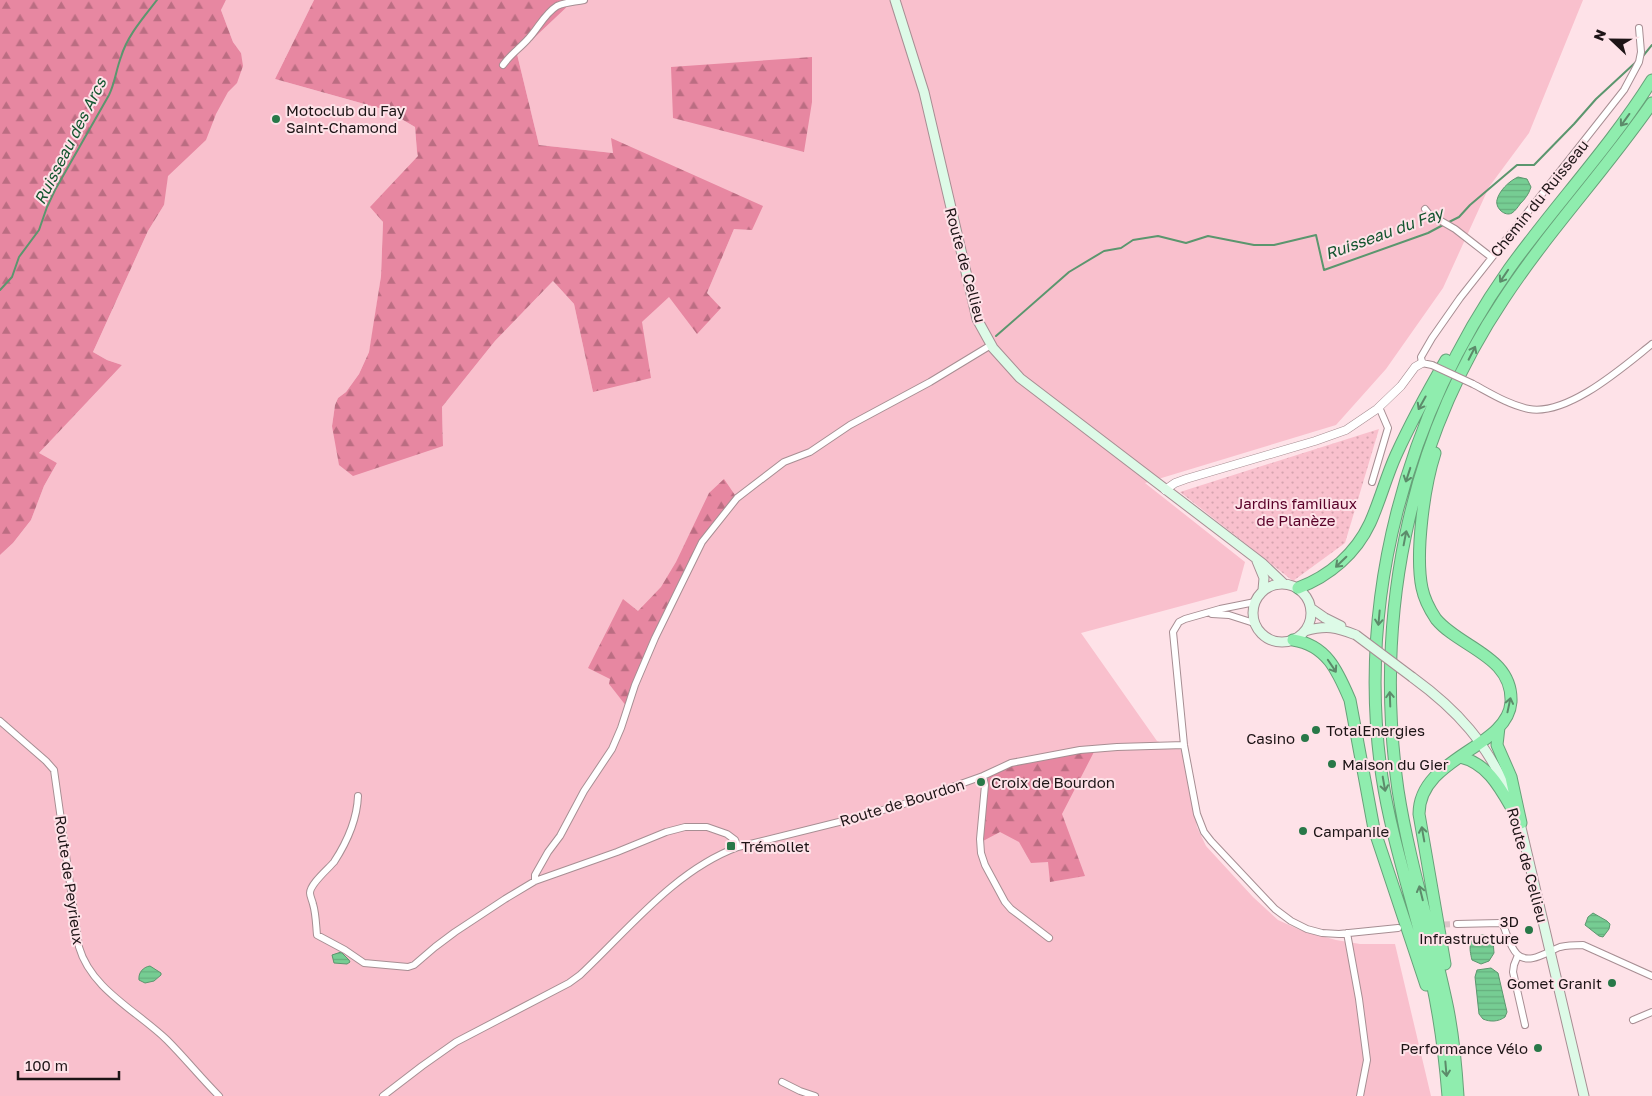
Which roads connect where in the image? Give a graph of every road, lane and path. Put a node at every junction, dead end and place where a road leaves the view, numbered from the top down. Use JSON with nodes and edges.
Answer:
{"nodes":[{"id":1,"x":584,"y":0,"type":"edge"},
{"id":2,"x":894,"y":0,"type":"edge"},
{"id":3,"x":1639,"y":28,"type":"dead end"},
{"id":4,"x":503,"y":65,"type":"dead end"},
{"id":5,"x":1652,"y":80,"type":"edge"},
{"id":6,"x":1652,"y":103,"type":"edge"},
{"id":7,"x":1425,"y":209,"type":"dead end"},
{"id":8,"x":1492,"y":257,"type":"junction"},
{"id":9,"x":1468,"y":334,"type":"junction"},
{"id":10,"x":1652,"y":344,"type":"edge"},
{"id":11,"x":991,"y":345,"type":"junction"},
{"id":12,"x":1422,"y":362,"type":"junction"},
{"id":13,"x":1379,"y":407,"type":"junction"},
{"id":14,"x":1446,"y":408,"type":"junction"},
{"id":15,"x":1372,"y":482,"type":"dead end"},
{"id":16,"x":1165,"y":490,"type":"junction"},
{"id":17,"x":1256,"y":559,"type":"junction"},
{"id":18,"x":1283,"y":583,"type":"junction"},
{"id":19,"x":1298,"y":588,"type":"junction"},
{"id":20,"x":1263,"y":590,"type":"junction"},
{"id":21,"x":1255,"y":602,"type":"junction"},
{"id":22,"x":1312,"y":609,"type":"junction"},
{"id":23,"x":1205,"y":614,"type":"junction"},
{"id":24,"x":1254,"y":623,"type":"junction"},
{"id":25,"x":1305,"y":631,"type":"junction"},
{"id":26,"x":1356,"y":635,"type":"junction"},
{"id":27,"x":1293,"y":640,"type":"junction"},
{"id":28,"x":0,"y":721,"type":"edge"},
{"id":29,"x":1499,"y":727,"type":"junction"},
{"id":30,"x":1480,"y":742,"type":"junction"},
{"id":31,"x":1184,"y":748,"type":"junction"},
{"id":32,"x":1460,"y":757,"type":"junction"},
{"id":33,"x":983,"y":776,"type":"junction"},
{"id":34,"x":358,"y":796,"type":"dead end"},
{"id":35,"x":1521,"y":823,"type":"junction"},
{"id":36,"x":738,"y":847,"type":"junction"},
{"id":37,"x":535,"y":881,"type":"junction"},
{"id":38,"x":1457,"y":924,"type":"tunnel mouth"},
{"id":39,"x":1398,"y":928,"type":"dead end"},
{"id":40,"x":1347,"y":933,"type":"junction"},
{"id":41,"x":1049,"y":938,"type":"dead end"},
{"id":42,"x":1550,"y":950,"type":"junction"},
{"id":43,"x":1518,"y":955,"type":"junction"},
{"id":44,"x":1652,"y":976,"type":"edge"},
{"id":45,"x":1442,"y":1005,"type":"junction"},
{"id":46,"x":1652,"y":1012,"type":"edge"},
{"id":47,"x":1633,"y":1020,"type":"dead end"},
{"id":48,"x":1525,"y":1025,"type":"dead end"},
{"id":49,"x":782,"y":1082,"type":"dead end"},
{"id":50,"x":219,"y":1096,"type":"edge"},
{"id":51,"x":383,"y":1096,"type":"edge"},
{"id":52,"x":814,"y":1096,"type":"edge"},
{"id":53,"x":1360,"y":1096,"type":"edge"},
{"id":54,"x":1448,"y":1096,"type":"edge"},
{"id":55,"x":1458,"y":1096,"type":"edge"},
{"id":56,"x":1584,"y":1096,"type":"edge"}],
"edges":[{"from":1,"to":4,"type":"street"},
{"from":2,"to":11,"type":"main road","name":"Route de Cellieu"},
{"from":3,"to":8,"type":"street","name":"Chemin du Ruisseau"},
{"from":5,"to":9,"type":"highway","one_way":true},
{"from":14,"to":6,"type":"highway","one_way":true},
{"from":7,"to":8,"type":"street"},
{"from":8,"to":12,"type":"street","name":"Chemin du Ruisseau"},
{"from":9,"to":19,"type":"highway","one_way":true},
{"from":9,"to":45,"type":"highway","one_way":true},
{"from":10,"to":12,"type":"street","bridge":true},
{"from":11,"to":16,"type":"main road","name":"Route de Cellieu"},
{"from":11,"to":37,"type":"street"},
{"from":12,"to":13,"type":"street"},
{"from":13,"to":15,"type":"street"},
{"from":13,"to":16,"type":"street"},
{"from":29,"to":14,"type":"highway","one_way":true},
{"from":45,"to":14,"type":"highway","one_way":true},
{"from":16,"to":17,"type":"main road","name":"Route de Cellieu"},
{"from":17,"to":18,"type":"main road","name":"Route de Cellieu"},
{"from":17,"to":20,"type":"main road"},
{"from":18,"to":19,"type":"main road"},
{"from":18,"to":20,"type":"main road"},
{"from":19,"to":22,"type":"main road"},
{"from":20,"to":21,"type":"main road"},
{"from":21,"to":23,"type":"street"},
{"from":21,"to":24,"type":"main road"},
{"from":22,"to":25,"type":"main road"},
{"from":22,"to":26,"type":"main road","name":"Route de Cellieu"},
{"from":23,"to":24,"type":"street"},
{"from":23,"to":31,"type":"street"},
{"from":24,"to":27,"type":"main road"},
{"from":25,"to":26,"type":"main road","name":"Route de Cellieu"},
{"from":25,"to":27,"type":"main road"},
{"from":26,"to":30,"type":"main road","name":"Route de Cellieu","bridge":true},
{"from":27,"to":45,"type":"highway","one_way":true},
{"from":28,"to":50,"type":"street","name":"Route de Peyrieux"},
{"from":29,"to":30,"type":"highway"},
{"from":29,"to":35,"type":"highway"},
{"from":30,"to":32,"type":"highway"},
{"from":30,"to":35,"type":"main road","name":"Route de Cellieu"},
{"from":31,"to":33,"type":"street","name":"Route de Bourdon"},
{"from":31,"to":40,"type":"street"},
{"from":32,"to":35,"type":"highway"},
{"from":45,"to":32,"type":"highway","one_way":true},
{"from":33,"to":36,"type":"street","name":"Route de Bourdon"},
{"from":33,"to":41,"type":"street"},
{"from":34,"to":37,"type":"street"},
{"from":35,"to":42,"type":"main road","name":"Route de Cellieu"},
{"from":36,"to":37,"type":"street"},
{"from":36,"to":51,"type":"street","name":"Route de Bourdon"},
{"from":38,"to":43,"type":"street"},
{"from":39,"to":40,"type":"street"},
{"from":40,"to":53,"type":"street"},
{"from":42,"to":43,"type":"street"},
{"from":42,"to":44,"type":"street"},
{"from":42,"to":56,"type":"main road","name":"Route de Cellieu"},
{"from":43,"to":48,"type":"street"},
{"from":45,"to":54,"type":"highway","one_way":true},
{"from":45,"to":55,"type":"highway"},
{"from":46,"to":47,"type":"street"},
{"from":49,"to":52,"type":"street"}]}
